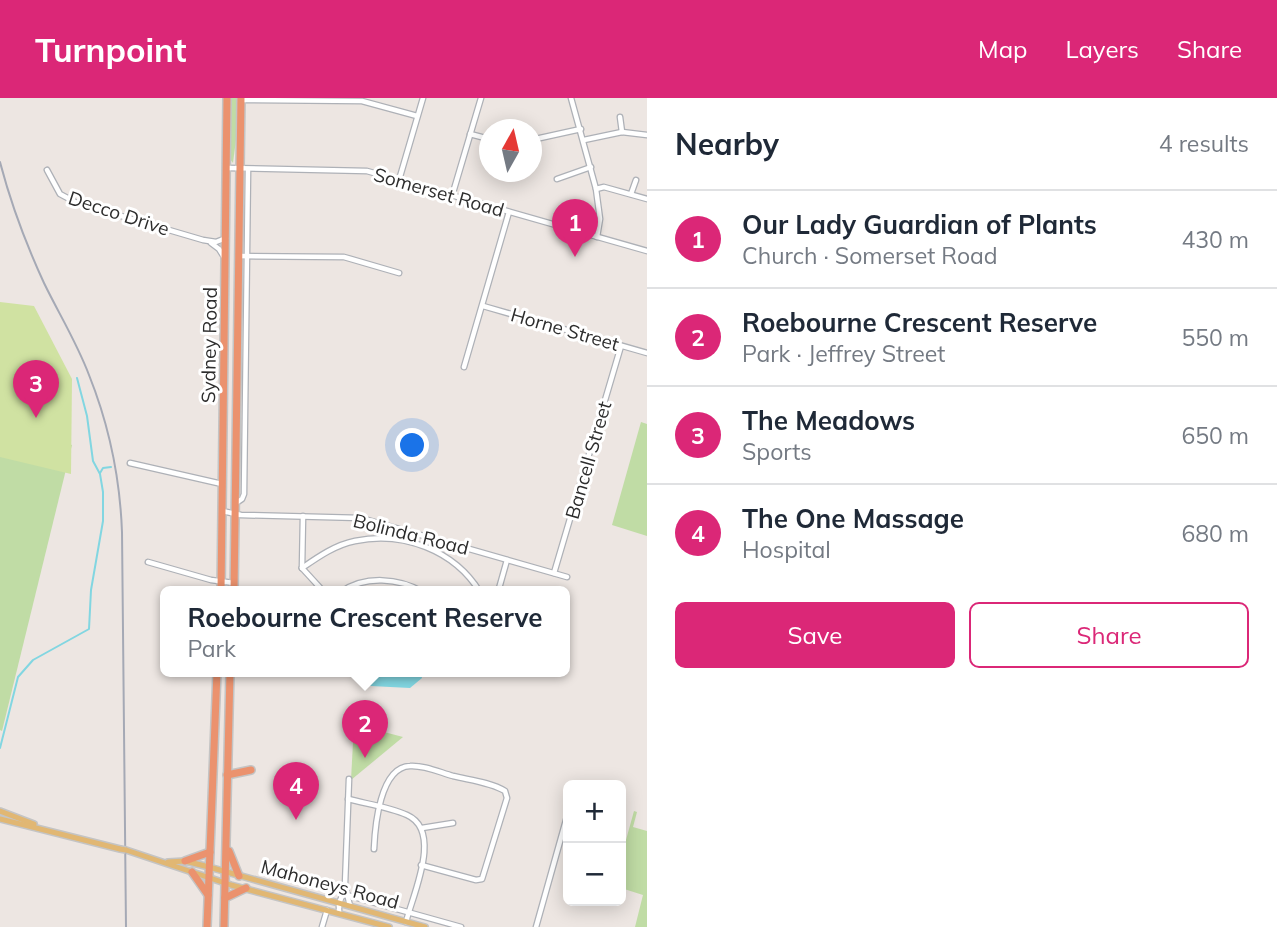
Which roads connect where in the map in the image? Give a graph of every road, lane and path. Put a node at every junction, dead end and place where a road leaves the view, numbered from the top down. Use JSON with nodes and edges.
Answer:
{"nodes":[{"id":1,"x":227,"y":98,"type":"edge"},
{"id":2,"x":422,"y":98,"type":"edge"},
{"id":3,"x":481,"y":98,"type":"edge"},
{"id":4,"x":571,"y":98,"type":"edge"},
{"id":5,"x":241,"y":99,"type":"edge"},
{"id":6,"x":369,"y":100,"type":"edge"},
{"id":7,"x":417,"y":116,"type":"junction"},
{"id":8,"x":620,"y":117,"type":"dead end"},
{"id":9,"x":581,"y":129,"type":"junction"},
{"id":10,"x":622,"y":132,"type":"junction"},
{"id":11,"x":470,"y":134,"type":"junction"},
{"id":12,"x":647,"y":135,"type":"edge"},
{"id":13,"x":479,"y":136,"type":"edge"},
{"id":14,"x":542,"y":138,"type":"edge"},
{"id":15,"x":584,"y":140,"type":"junction"},
{"id":16,"x":591,"y":167,"type":"junction"},
{"id":17,"x":227,"y":168,"type":"junction"},
{"id":18,"x":244,"y":169,"type":"junction"},
{"id":19,"x":47,"y":170,"type":"dead end"},
{"id":20,"x":240,"y":179,"type":"junction"},
{"id":21,"x":557,"y":179,"type":"dead end"},
{"id":22,"x":399,"y":180,"type":"junction"},
{"id":23,"x":636,"y":180,"type":"dead end"},
{"id":24,"x":596,"y":189,"type":"junction"},
{"id":25,"x":247,"y":190,"type":"junction"},
{"id":26,"x":631,"y":194,"type":"junction"},
{"id":27,"x":452,"y":196,"type":"junction"},
{"id":28,"x":647,"y":199,"type":"edge"},
{"id":29,"x":509,"y":212,"type":"junction"},
{"id":30,"x":597,"y":237,"type":"junction"},
{"id":31,"x":226,"y":238,"type":"junction"},
{"id":32,"x":203,"y":240,"type":"junction"},
{"id":33,"x":647,"y":251,"type":"edge"},
{"id":34,"x":243,"y":256,"type":"junction"},
{"id":35,"x":225,"y":261,"type":"junction"},
{"id":36,"x":399,"y":273,"type":"dead end"},
{"id":37,"x":483,"y":306,"type":"junction"},
{"id":38,"x":621,"y":346,"type":"junction"},
{"id":39,"x":647,"y":353,"type":"edge"},
{"id":40,"x":464,"y":367,"type":"dead end"},
{"id":41,"x":130,"y":463,"type":"dead end"},
{"id":42,"x":223,"y":484,"type":"junction"},
{"id":43,"x":236,"y":510,"type":"junction"},
{"id":44,"x":222,"y":511,"type":"junction"},
{"id":45,"x":303,"y":516,"type":"junction"},
{"id":46,"x":507,"y":560,"type":"junction"},
{"id":47,"x":148,"y":562,"type":"dead end"},
{"id":48,"x":302,"y":568,"type":"junction"},
{"id":49,"x":554,"y":573,"type":"junction"},
{"id":50,"x":567,"y":577,"type":"dead end"},
{"id":51,"x":221,"y":581,"type":"junction"},
{"id":52,"x":234,"y":583,"type":"joint"},
{"id":53,"x":221,"y":586,"type":"edge"},
{"id":54,"x":318,"y":586,"type":"edge"},
{"id":55,"x":354,"y":586,"type":"edge"},
{"id":56,"x":409,"y":586,"type":"edge"},
{"id":57,"x":476,"y":586,"type":"edge"},
{"id":58,"x":500,"y":586,"type":"edge"},
{"id":59,"x":217,"y":677,"type":"edge"},
{"id":60,"x":230,"y":677,"type":"edge"},
{"id":61,"x":251,"y":770,"type":"dead end"},
{"id":62,"x":227,"y":775,"type":"junction"},
{"id":63,"x":349,"y":779,"type":"dead end"},
{"id":64,"x":512,"y":789,"type":"dead end"},
{"id":65,"x":506,"y":792,"type":"junction"},
{"id":66,"x":348,"y":799,"type":"junction"},
{"id":67,"x":380,"y":808,"type":"junction"},
{"id":68,"x":0,"y":811,"type":"edge"},
{"id":69,"x":0,"y":819,"type":"edge"},
{"id":70,"x":453,"y":823,"type":"dead end"},
{"id":71,"x":422,"y":828,"type":"junction"},
{"id":72,"x":47,"y":829,"type":"junction"},
{"id":73,"x":563,"y":831,"type":"edge"},
{"id":74,"x":226,"y":844,"type":"junction"},
{"id":75,"x":374,"y":849,"type":"dead end"},
{"id":76,"x":210,"y":852,"type":"junction"},
{"id":77,"x":185,"y":861,"type":"junction"},
{"id":78,"x":165,"y":862,"type":"junction"},
{"id":79,"x":421,"y":865,"type":"junction"},
{"id":80,"x":209,"y":867,"type":"junction"},
{"id":81,"x":192,"y":872,"type":"junction"},
{"id":82,"x":226,"y":872,"type":"junction"},
{"id":83,"x":239,"y":876,"type":"junction"},
{"id":84,"x":209,"y":878,"type":"junction"},
{"id":85,"x":482,"y":879,"type":"junction"},
{"id":86,"x":226,"y":883,"type":"junction"},
{"id":87,"x":264,"y":883,"type":"junction"},
{"id":88,"x":485,"y":885,"type":"dead end"},
{"id":89,"x":246,"y":888,"type":"junction"},
{"id":90,"x":261,"y":892,"type":"junction"},
{"id":91,"x":345,"y":894,"type":"junction"},
{"id":92,"x":208,"y":895,"type":"junction"},
{"id":93,"x":225,"y":898,"type":"junction"},
{"id":94,"x":339,"y":903,"type":"junction"},
{"id":95,"x":350,"y":906,"type":"junction"},
{"id":96,"x":327,"y":910,"type":"junction"},
{"id":97,"x":408,"y":912,"type":"junction"},
{"id":98,"x":339,"y":913,"type":"junction"},
{"id":99,"x":406,"y":922,"type":"junction"},
{"id":100,"x":207,"y":927,"type":"edge"},
{"id":101,"x":224,"y":927,"type":"edge"},
{"id":102,"x":322,"y":927,"type":"edge"},
{"id":103,"x":387,"y":927,"type":"edge"},
{"id":104,"x":425,"y":927,"type":"edge"},
{"id":105,"x":461,"y":927,"type":"edge"},
{"id":106,"x":536,"y":927,"type":"edge"}],
"edges":[{"from":1,"to":17,"type":"highway","name":"Sydney Road"},
{"from":2,"to":7,"type":"street"},
{"from":3,"to":11,"type":"street"},
{"from":4,"to":9,"type":"street"},
{"from":5,"to":6,"type":"street"},
{"from":5,"to":18,"type":"highway","name":"Sydney Road"},
{"from":6,"to":7,"type":"street"},
{"from":7,"to":22,"type":"street"},
{"from":8,"to":10,"type":"street"},
{"from":9,"to":14,"type":"street"},
{"from":9,"to":15,"type":"street"},
{"from":10,"to":12,"type":"street"},
{"from":10,"to":15,"type":"street"},
{"from":11,"to":13,"type":"street"},
{"from":11,"to":27,"type":"street"},
{"from":15,"to":16,"type":"street"},
{"from":16,"to":21,"type":"street"},
{"from":16,"to":24,"type":"street"},
{"from":17,"to":18,"type":"street","name":"Somerset Road"},
{"from":17,"to":31,"type":"highway","name":"Sydney Road"},
{"from":18,"to":20,"type":"highway","name":"Sydney Road"},
{"from":18,"to":22,"type":"street","name":"Somerset Road"},
{"from":18,"to":25,"type":"street","name":"Sydney Road"},
{"from":19,"to":32,"type":"street","name":"Decco Drive"},
{"from":20,"to":25,"type":"street"},
{"from":20,"to":34,"type":"highway","name":"Sydney Road"},
{"from":22,"to":27,"type":"street","name":"Somerset Road"},
{"from":23,"to":26,"type":"street"},
{"from":24,"to":26,"type":"street"},
{"from":24,"to":30,"type":"street"},
{"from":25,"to":34,"type":"street","name":"Sydney Road"},
{"from":26,"to":28,"type":"street"},
{"from":27,"to":29,"type":"street","name":"Somerset Road"},
{"from":29,"to":30,"type":"street","name":"Somerset Road"},
{"from":29,"to":37,"type":"street"},
{"from":30,"to":33,"type":"street","name":"Somerset Road"},
{"from":31,"to":32,"type":"street","name":"Decco Drive"},
{"from":31,"to":35,"type":"highway","name":"Sydney Road"},
{"from":32,"to":35,"type":"street","name":"Decco Drive"},
{"from":34,"to":36,"type":"street"},
{"from":34,"to":43,"type":"highway","name":"Sydney Road"},
{"from":35,"to":42,"type":"highway","name":"Sydney Road"},
{"from":37,"to":38,"type":"street","name":"Horne Street"},
{"from":37,"to":40,"type":"street"},
{"from":38,"to":39,"type":"street","name":"Horne Street"},
{"from":38,"to":49,"type":"street","name":"Bancell Street"},
{"from":41,"to":42,"type":"street"},
{"from":42,"to":44,"type":"highway","name":"Sydney Road"},
{"from":43,"to":44,"type":"street","name":"Bolinda Road"},
{"from":43,"to":45,"type":"street","name":"Bolinda Road"},
{"from":43,"to":52,"type":"highway","name":"Sydney Road"},
{"from":44,"to":51,"type":"highway","name":"Sydney Road"},
{"from":45,"to":46,"type":"street","name":"Bolinda Road"},
{"from":45,"to":48,"type":"street"},
{"from":46,"to":49,"type":"street","name":"Bolinda Road"},
{"from":46,"to":58,"type":"street"},
{"from":47,"to":51,"type":"street"},
{"from":48,"to":54,"type":"street"},
{"from":48,"to":57,"type":"street"},
{"from":49,"to":50,"type":"street","name":"Bolinda Road"},
{"from":51,"to":52,"type":"street"},
{"from":51,"to":53,"type":"highway","name":"Sydney Road"},
{"from":55,"to":56,"type":"street"},
{"from":59,"to":76,"type":"highway"},
{"from":60,"to":62,"type":"highway"},
{"from":61,"to":62,"type":"highway"},
{"from":62,"to":74,"type":"highway"},
{"from":63,"to":66,"type":"street"},
{"from":64,"to":65,"type":"street"},
{"from":65,"to":67,"type":"street"},
{"from":65,"to":85,"type":"street"},
{"from":66,"to":67,"type":"street"},
{"from":66,"to":91,"type":"street"},
{"from":67,"to":71,"type":"street"},
{"from":67,"to":75,"type":"street"},
{"from":68,"to":72,"type":"main road"},
{"from":69,"to":72,"type":"main road"},
{"from":70,"to":71,"type":"street"},
{"from":71,"to":79,"type":"street"},
{"from":72,"to":78,"type":"main road","name":"Mahoneys Road"},
{"from":73,"to":106,"type":"street"},
{"from":74,"to":82,"type":"highway"},
{"from":74,"to":83,"type":"highway"},
{"from":76,"to":77,"type":"highway"},
{"from":76,"to":80,"type":"highway"},
{"from":77,"to":78,"type":"main road","name":"Mahoneys Road"},
{"from":77,"to":80,"type":"main road","name":"Mahoneys Road"},
{"from":78,"to":81,"type":"main road","name":"Mahoneys Road"},
{"from":79,"to":85,"type":"street"},
{"from":79,"to":97,"type":"street"},
{"from":80,"to":82,"type":"main road","name":"Mahoneys Road"},
{"from":80,"to":84,"type":"highway"},
{"from":81,"to":84,"type":"main road","name":"Mahoneys Road"},
{"from":81,"to":92,"type":"highway"},
{"from":82,"to":83,"type":"main road","name":"Mahoneys Road"},
{"from":82,"to":86,"type":"highway"},
{"from":83,"to":87,"type":"main road","name":"Mahoneys Road"},
{"from":84,"to":86,"type":"main road","name":"Mahoneys Road"},
{"from":84,"to":92,"type":"highway"},
{"from":85,"to":88,"type":"street"},
{"from":86,"to":89,"type":"main road","name":"Mahoneys Road"},
{"from":86,"to":93,"type":"highway"},
{"from":87,"to":90,"type":"main road"},
{"from":87,"to":94,"type":"main road","name":"Mahoneys Road"},
{"from":89,"to":90,"type":"main road","name":"Mahoneys Road"},
{"from":89,"to":93,"type":"highway"},
{"from":90,"to":96,"type":"main road","name":"Mahoneys Road"},
{"from":91,"to":94,"type":"street"},
{"from":91,"to":95,"type":"street"},
{"from":91,"to":97,"type":"street"},
{"from":92,"to":100,"type":"highway"},
{"from":93,"to":101,"type":"highway"},
{"from":94,"to":95,"type":"main road","name":"Mahoneys Road"},
{"from":94,"to":98,"type":"street"},
{"from":95,"to":99,"type":"main road","name":"Mahoneys Road"},
{"from":96,"to":98,"type":"main road","name":"Mahoneys Road"},
{"from":96,"to":102,"type":"street"},
{"from":97,"to":99,"type":"street"},
{"from":97,"to":105,"type":"street"},
{"from":98,"to":103,"type":"main road","name":"Mahoneys Road"},
{"from":99,"to":104,"type":"main road","name":"Mahoneys Road"}]}
